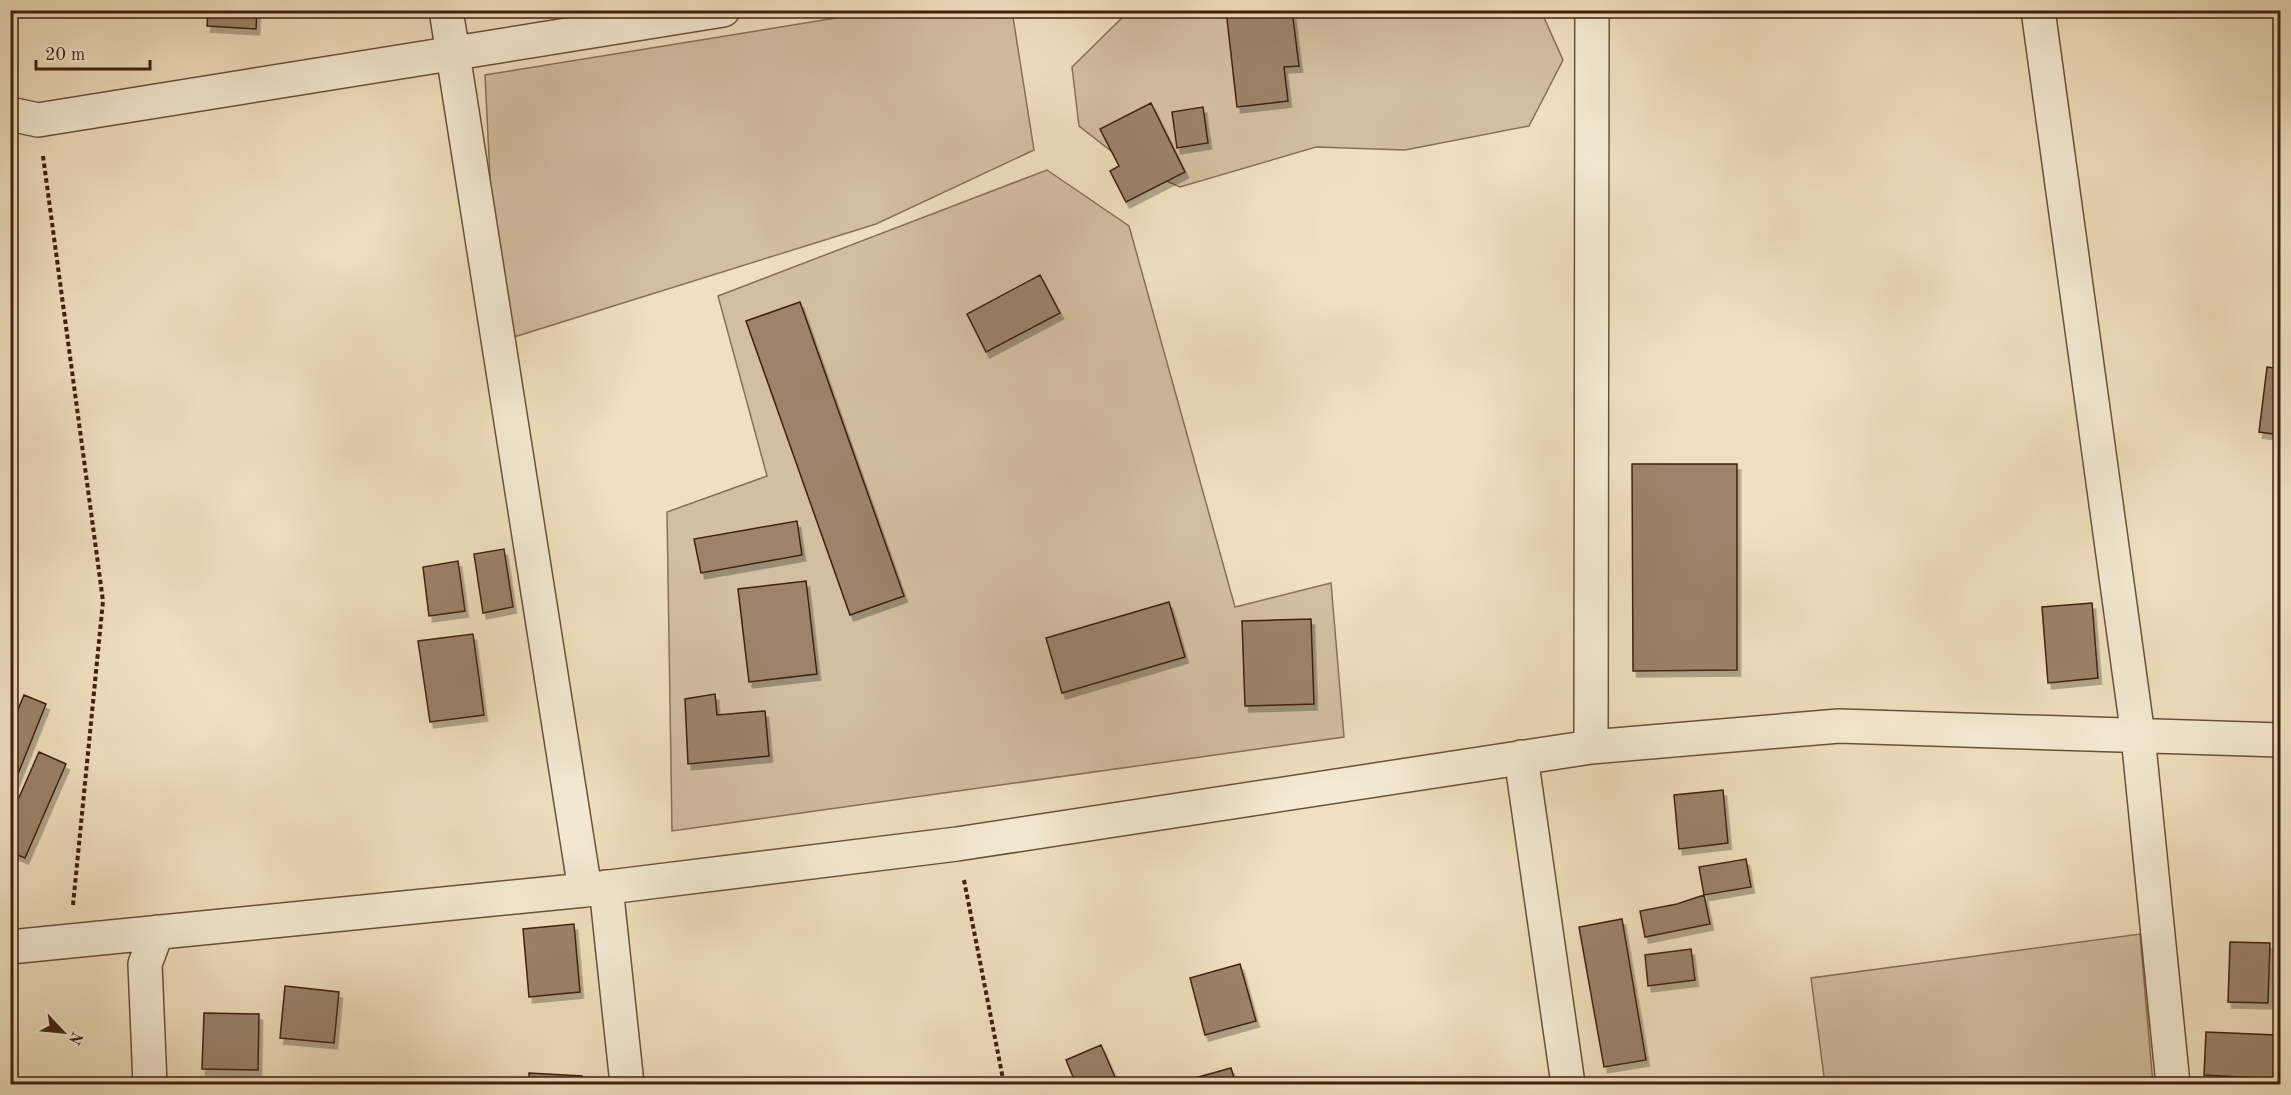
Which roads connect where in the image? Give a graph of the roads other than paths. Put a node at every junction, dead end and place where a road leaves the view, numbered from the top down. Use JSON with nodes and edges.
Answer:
{"nodes":[{"id":1,"x":446,"y":10,"type":"edge"},
{"id":2,"x":723,"y":10,"type":"edge"},
{"id":3,"x":1592,"y":10,"type":"edge"},
{"id":4,"x":2038,"y":10,"type":"edge"},
{"id":5,"x":453,"y":54,"type":"junction"},
{"id":6,"x":24,"y":117,"type":"edge"},
{"id":7,"x":2138,"y":736,"type":"junction"},
{"id":8,"x":2280,"y":740,"type":"edge"},
{"id":9,"x":1591,"y":747,"type":"junction"},
{"id":10,"x":1521,"y":757,"type":"junction"},
{"id":11,"x":595,"y":888,"type":"junction"},
{"id":12,"x":157,"y":932,"type":"junction"},
{"id":13,"x":10,"y":947,"type":"edge"},
{"id":14,"x":150,"y":1084,"type":"edge"},
{"id":15,"x":627,"y":1084,"type":"edge"},
{"id":16,"x":1568,"y":1084,"type":"edge"},
{"id":17,"x":2174,"y":1084,"type":"edge"}],
"edges":[{"from":1,"to":5,"type":"street"},
{"from":2,"to":5,"type":"street"},
{"from":3,"to":9,"type":"street"},
{"from":4,"to":7,"type":"street"},
{"from":5,"to":6,"type":"street"},
{"from":5,"to":11,"type":"street"},
{"from":7,"to":8,"type":"street"},
{"from":7,"to":9,"type":"street"},
{"from":7,"to":17,"type":"street"},
{"from":9,"to":10,"type":"street"},
{"from":10,"to":11,"type":"street"},
{"from":10,"to":16,"type":"street"},
{"from":11,"to":12,"type":"street"},
{"from":11,"to":15,"type":"street"},
{"from":12,"to":13,"type":"street"},
{"from":12,"to":14,"type":"street"}]}
